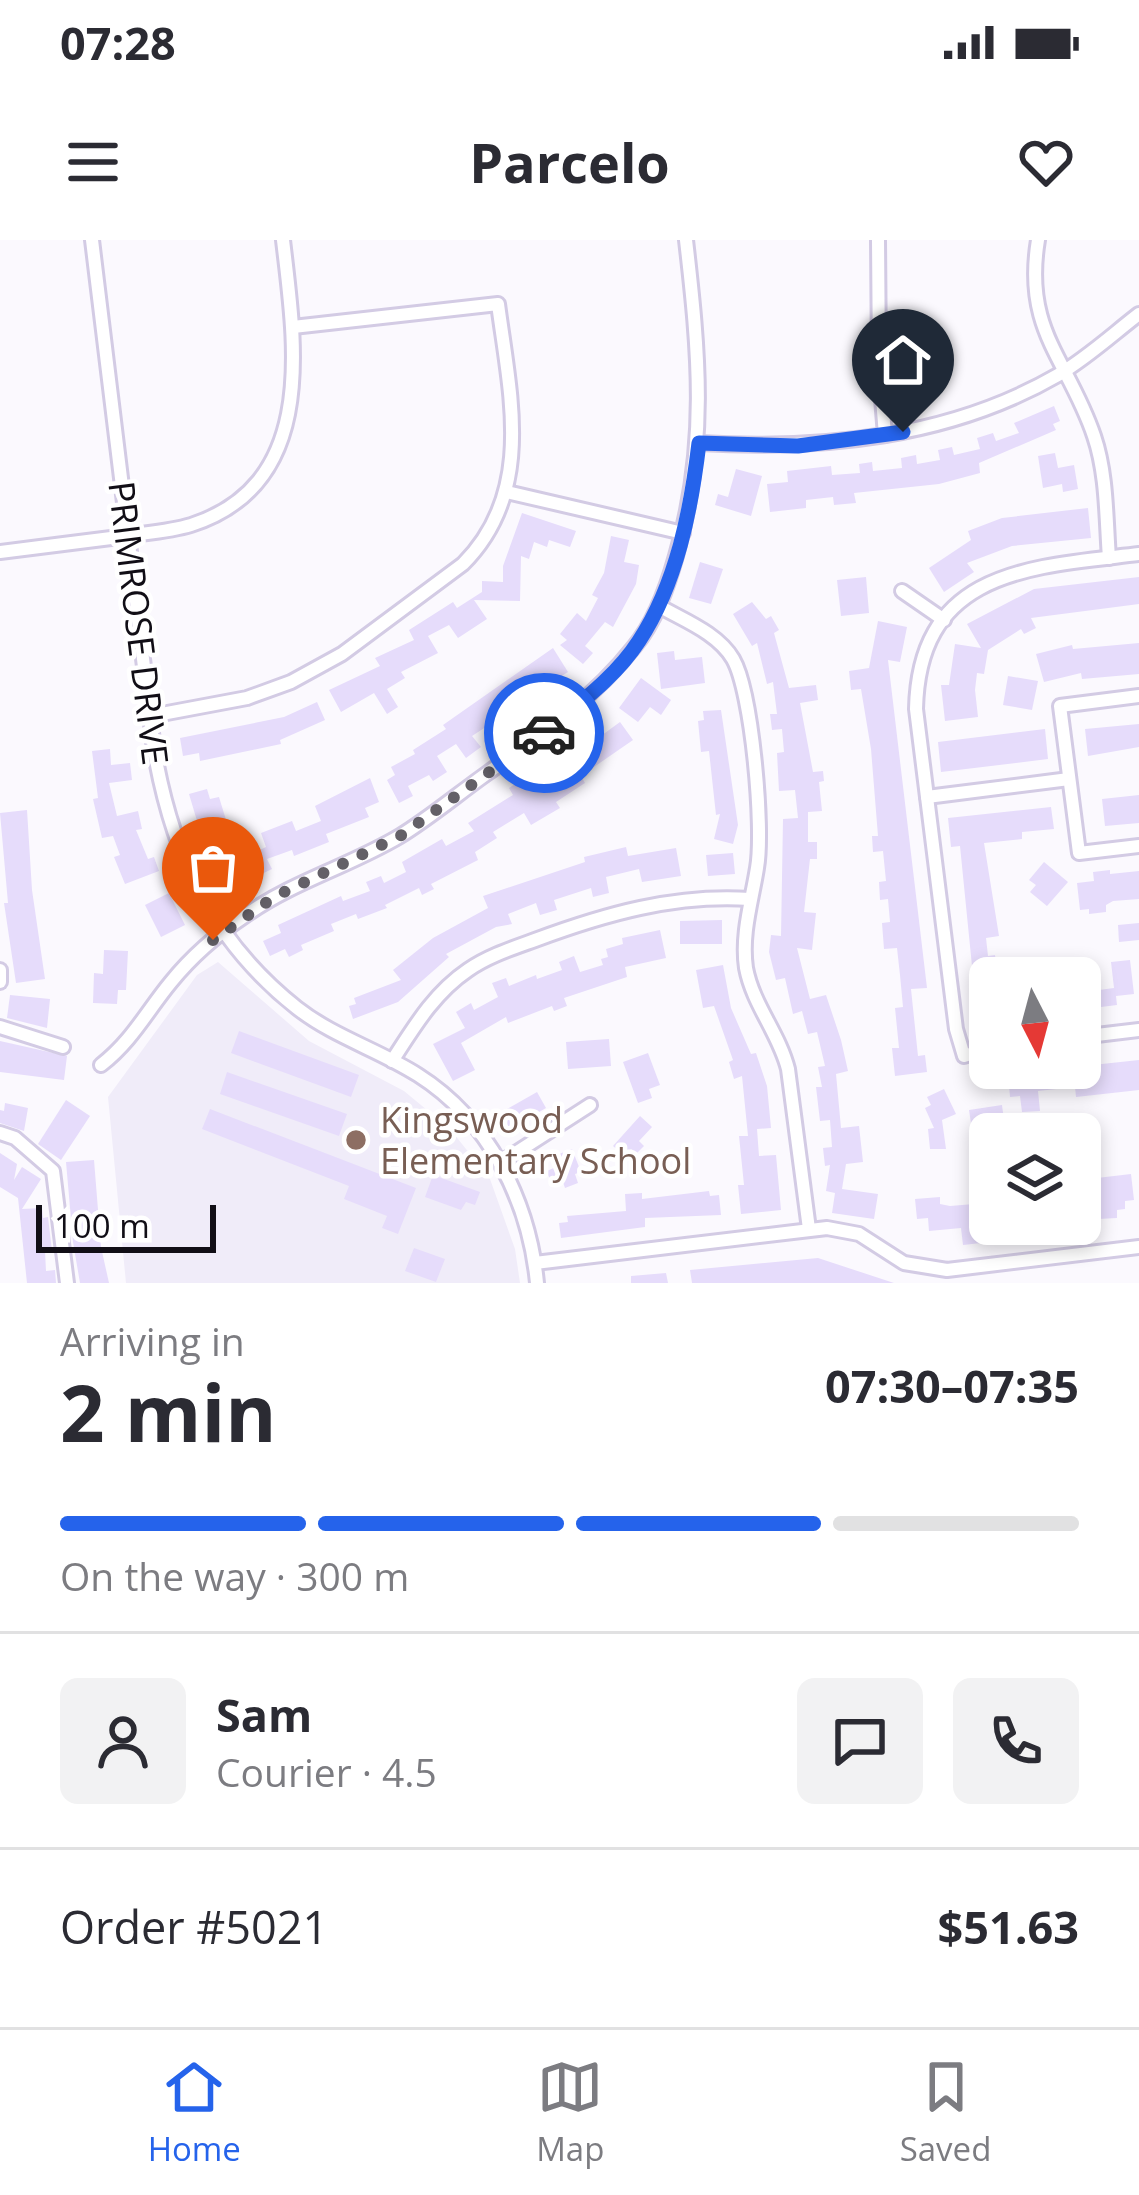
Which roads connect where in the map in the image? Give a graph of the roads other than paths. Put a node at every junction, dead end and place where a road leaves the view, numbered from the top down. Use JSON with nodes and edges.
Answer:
{"nodes":[{"id":1,"x":92,"y":240,"type":"edge"},
{"id":2,"x":283,"y":240,"type":"edge"},
{"id":3,"x":686,"y":240,"type":"edge"},
{"id":4,"x":878,"y":240,"type":"edge"},
{"id":5,"x":1038,"y":240,"type":"edge"},
{"id":6,"x":1139,"y":314,"type":"edge"},
{"id":7,"x":293,"y":327,"type":"junction"},
{"id":8,"x":1063,"y":372,"type":"junction"},
{"id":9,"x":885,"y":435,"type":"junction"},
{"id":10,"x":699,"y":443,"type":"junction"},
{"id":11,"x":507,"y":492,"type":"junction"},
{"id":12,"x":682,"y":532,"type":"junction"},
{"id":13,"x":128,"y":536,"type":"junction"},
{"id":14,"x":0,"y":552,"type":"edge"},
{"id":15,"x":1139,"y":554,"type":"edge"},
{"id":16,"x":1109,"y":558,"type":"junction"},
{"id":17,"x":902,"y":591,"type":"dead end"},
{"id":18,"x":658,"y":606,"type":"junction"},
{"id":19,"x":944,"y":620,"type":"junction"},
{"id":20,"x":1139,"y":696,"type":"edge"},
{"id":21,"x":152,"y":716,"type":"junction"},
{"id":22,"x":1070,"y":779,"type":"junction"},
{"id":23,"x":927,"y":797,"type":"junction"},
{"id":24,"x":1139,"y":846,"type":"edge"},
{"id":25,"x":750,"y":899,"type":"junction"},
{"id":26,"x":224,"y":931,"type":"junction"},
{"id":27,"x":0,"y":970,"type":"edge"},
{"id":28,"x":0,"y":982,"type":"edge"},
{"id":29,"x":0,"y":1027,"type":"edge"},
{"id":30,"x":1139,"y":1030,"type":"edge"},
{"id":31,"x":1101,"y":1035,"type":"edge"},
{"id":32,"x":63,"y":1047,"type":"dead end"},
{"id":33,"x":969,"y":1054,"type":"edge"},
{"id":34,"x":392,"y":1060,"type":"junction"},
{"id":35,"x":101,"y":1065,"type":"dead end"},
{"id":36,"x":590,"y":1106,"type":"dead end"},
{"id":37,"x":0,"y":1133,"type":"edge"},
{"id":38,"x":500,"y":1163,"type":"junction"},
{"id":39,"x":809,"y":1229,"type":"junction"},
{"id":40,"x":1139,"y":1247,"type":"edge"},
{"id":41,"x":535,"y":1263,"type":"junction"},
{"id":42,"x":67,"y":1283,"type":"edge"},
{"id":43,"x":537,"y":1283,"type":"edge"}],
"edges":[{"from":1,"to":13,"type":"street","name":"PRIMROSE DRIVE"},
{"from":2,"to":7,"type":"street"},
{"from":3,"to":10,"type":"street"},
{"from":4,"to":9,"type":"street"},
{"from":5,"to":8,"type":"street"},
{"from":6,"to":8,"type":"street"},
{"from":7,"to":11,"type":"street"},
{"from":7,"to":13,"type":"street"},
{"from":8,"to":9,"type":"street"},
{"from":8,"to":16,"type":"street"},
{"from":9,"to":10,"type":"street"},
{"from":10,"to":12,"type":"street"},
{"from":11,"to":12,"type":"street"},
{"from":11,"to":21,"type":"street"},
{"from":12,"to":18,"type":"street"},
{"from":13,"to":14,"type":"street"},
{"from":13,"to":21,"type":"street","name":"PRIMROSE DRIVE"},
{"from":15,"to":16,"type":"street"},
{"from":16,"to":19,"type":"street"},
{"from":17,"to":19,"type":"street"},
{"from":18,"to":25,"type":"street"},
{"from":18,"to":26,"type":"street"},
{"from":19,"to":23,"type":"street"},
{"from":20,"to":22,"type":"street"},
{"from":21,"to":26,"type":"street","name":"PRIMROSE DRIVE"},
{"from":22,"to":23,"type":"street"},
{"from":22,"to":24,"type":"street"},
{"from":23,"to":33,"type":"street"},
{"from":25,"to":34,"type":"street"},
{"from":25,"to":39,"type":"street"},
{"from":26,"to":34,"type":"street","name":"PRIMROSE DRIVE"},
{"from":26,"to":35,"type":"street"},
{"from":27,"to":28,"type":"street"},
{"from":29,"to":32,"type":"street"},
{"from":30,"to":31,"type":"street"},
{"from":34,"to":38,"type":"street","name":"PRIMROSE DRIVE"},
{"from":36,"to":38,"type":"street"},
{"from":37,"to":42,"type":"street"},
{"from":38,"to":41,"type":"street","name":"PRIMROSE DRIVE"},
{"from":39,"to":40,"type":"street"},
{"from":39,"to":41,"type":"street"},
{"from":41,"to":43,"type":"street","name":"PRIMROSE DRIVE"}]}
